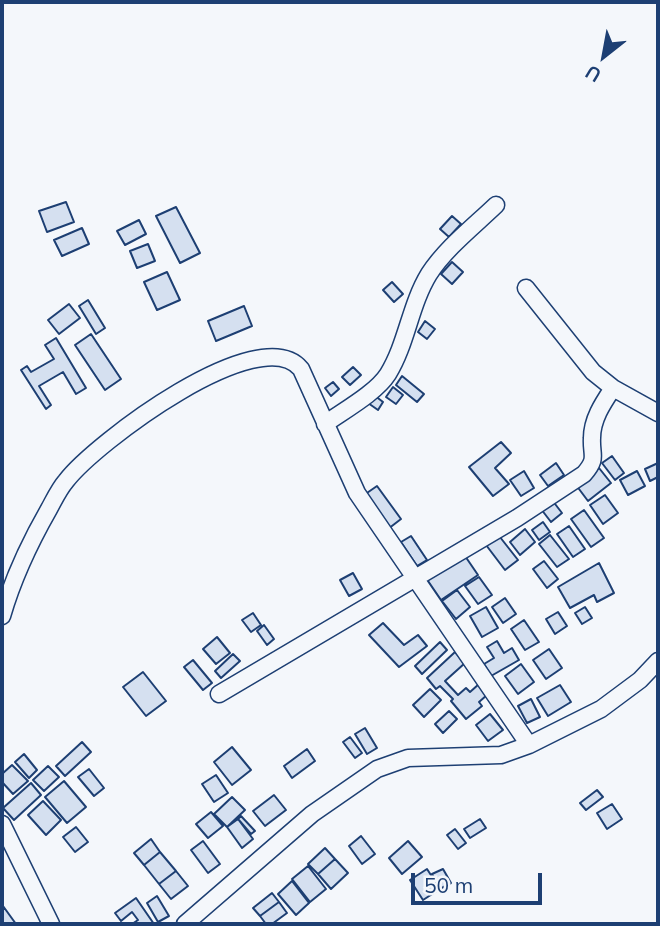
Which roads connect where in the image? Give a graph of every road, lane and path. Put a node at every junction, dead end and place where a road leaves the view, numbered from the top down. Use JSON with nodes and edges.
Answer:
{"nodes":[{"id":1,"x":496,"y":205,"type":"dead end"},
{"id":2,"x":526,"y":288,"type":"dead end"},
{"id":3,"x":612,"y":387,"type":"junction"},
{"id":4,"x":658,"y":413,"type":"edge"},
{"id":5,"x":325,"y":424,"type":"junction"},
{"id":6,"x":414,"y":579,"type":"junction"},
{"id":7,"x":2,"y":616,"type":"edge"},
{"id":8,"x":658,"y":661,"type":"edge"},
{"id":9,"x":219,"y":694,"type":"dead end"},
{"id":10,"x":529,"y":746,"type":"junction"},
{"id":11,"x":2,"y":824,"type":"edge"},
{"id":12,"x":51,"y":924,"type":"edge"},
{"id":13,"x":185,"y":924,"type":"edge"}],
"edges":[{"from":1,"to":5,"type":"street"},
{"from":2,"to":3,"type":"street"},
{"from":3,"to":4,"type":"street"},
{"from":3,"to":6,"type":"street"},
{"from":5,"to":6,"type":"street"},
{"from":5,"to":7,"type":"street"},
{"from":6,"to":9,"type":"street"},
{"from":6,"to":10,"type":"street"},
{"from":8,"to":10,"type":"street"},
{"from":10,"to":13,"type":"street"},
{"from":11,"to":12,"type":"street"}]}
